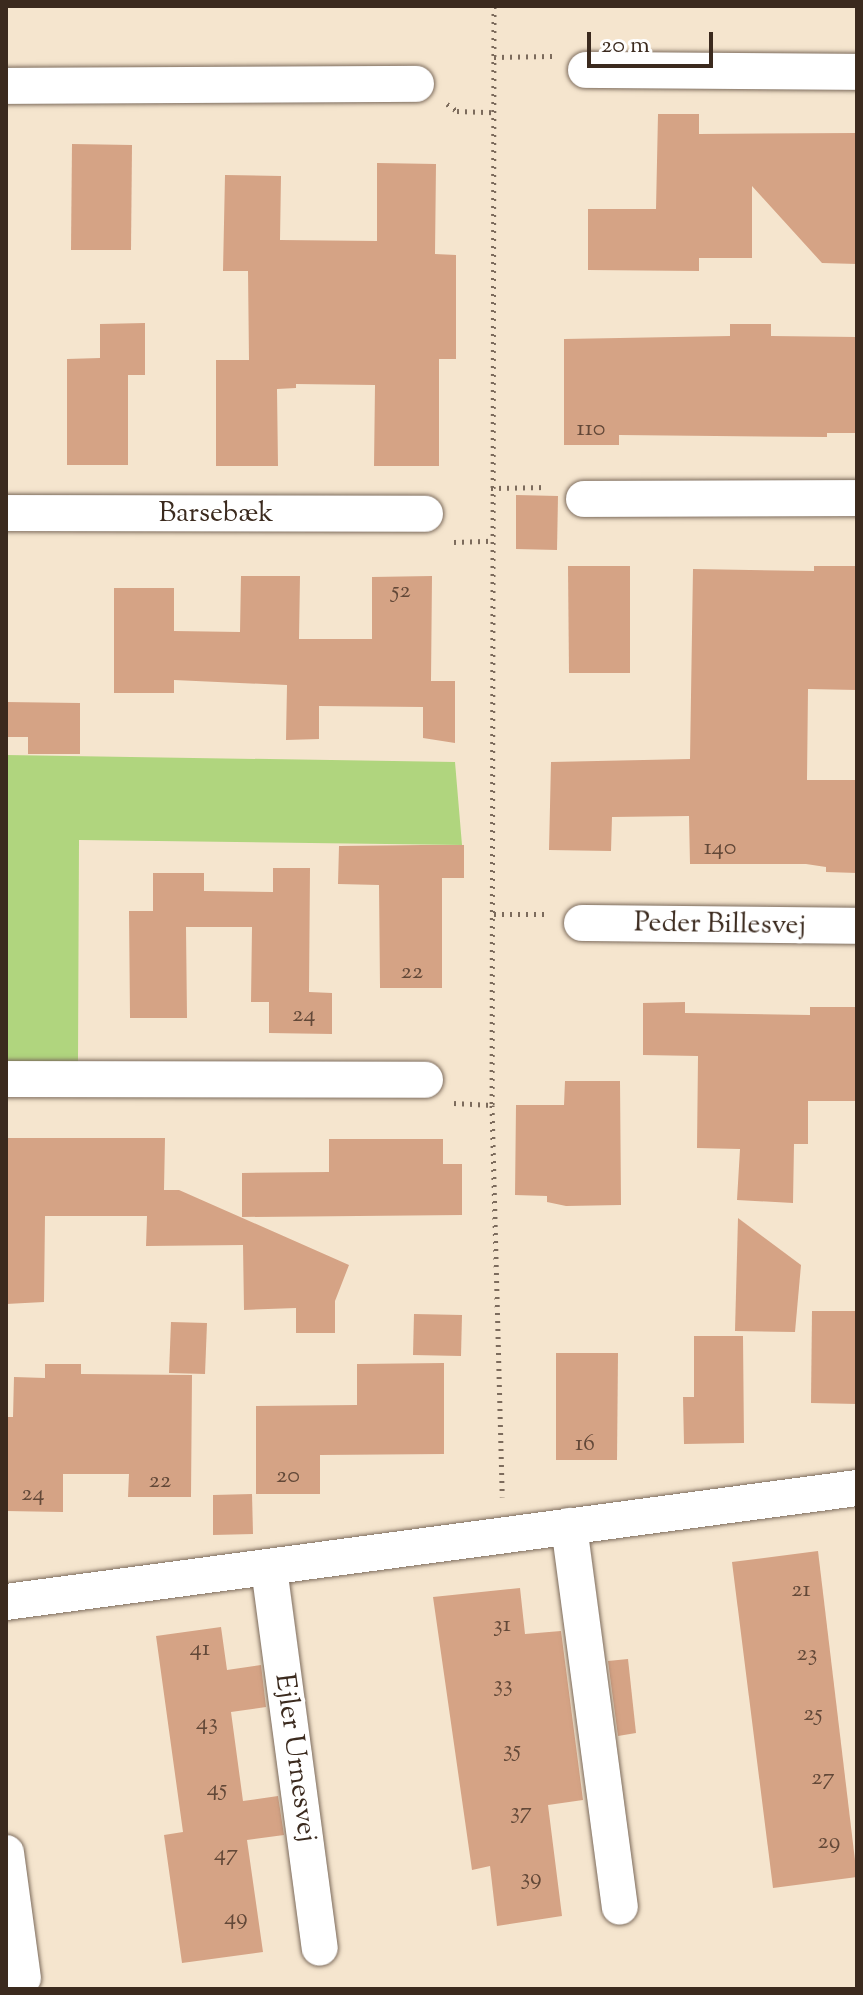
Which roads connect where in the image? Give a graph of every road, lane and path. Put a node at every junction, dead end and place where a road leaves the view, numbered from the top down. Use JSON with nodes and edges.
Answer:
{"nodes":[{"id":1,"x":494,"y":6,"type":"edge"},
{"id":2,"x":494,"y":57,"type":"junction"},
{"id":3,"x":586,"y":70,"type":"joint"},
{"id":4,"x":857,"y":72,"type":"edge"},
{"id":5,"x":416,"y":84,"type":"dead end"},
{"id":6,"x":6,"y":86,"type":"edge"},
{"id":7,"x":491,"y":488,"type":"junction"},
{"id":8,"x":857,"y":498,"type":"edge"},
{"id":9,"x":584,"y":499,"type":"joint"},
{"id":10,"x":6,"y":513,"type":"edge"},
{"id":11,"x":425,"y":514,"type":"dead end"},
{"id":12,"x":494,"y":914,"type":"junction"},
{"id":13,"x":582,"y":923,"type":"joint"},
{"id":14,"x":857,"y":926,"type":"edge"},
{"id":15,"x":6,"y":1079,"type":"edge"},
{"id":16,"x":425,"y":1080,"type":"dead end"},
{"id":17,"x":857,"y":1488,"type":"edge"},
{"id":18,"x":569,"y":1526,"type":"junction"},
{"id":19,"x":503,"y":1535,"type":"junction"},
{"id":20,"x":269,"y":1568,"type":"junction"},
{"id":21,"x":6,"y":1602,"type":"edge"},
{"id":22,"x":6,"y":1853,"type":"edge"},
{"id":23,"x":620,"y":1907,"type":"dead end"},
{"id":24,"x":320,"y":1948,"type":"dead end"},
{"id":25,"x":23,"y":1978,"type":"dead end"}],
"edges":[{"from":1,"to":2,"type":"path"},
{"from":2,"to":3,"type":"path"},
{"from":2,"to":7,"type":"path"},
{"from":3,"to":4,"type":"street"},
{"from":5,"to":6,"type":"street"},
{"from":7,"to":9,"type":"path"},
{"from":7,"to":12,"type":"path"},
{"from":8,"to":9,"type":"street"},
{"from":10,"to":11,"type":"street","name":"Barsebæk"},
{"from":12,"to":13,"type":"path"},
{"from":12,"to":19,"type":"path"},
{"from":13,"to":14,"type":"street","name":"Peder Billesvej"},
{"from":15,"to":16,"type":"street"},
{"from":17,"to":18,"type":"street"},
{"from":18,"to":19,"type":"street"},
{"from":18,"to":23,"type":"street"},
{"from":19,"to":20,"type":"street"},
{"from":20,"to":21,"type":"street"},
{"from":20,"to":24,"type":"street","name":"Ejler Urnesvej"},
{"from":22,"to":25,"type":"street"}]}
